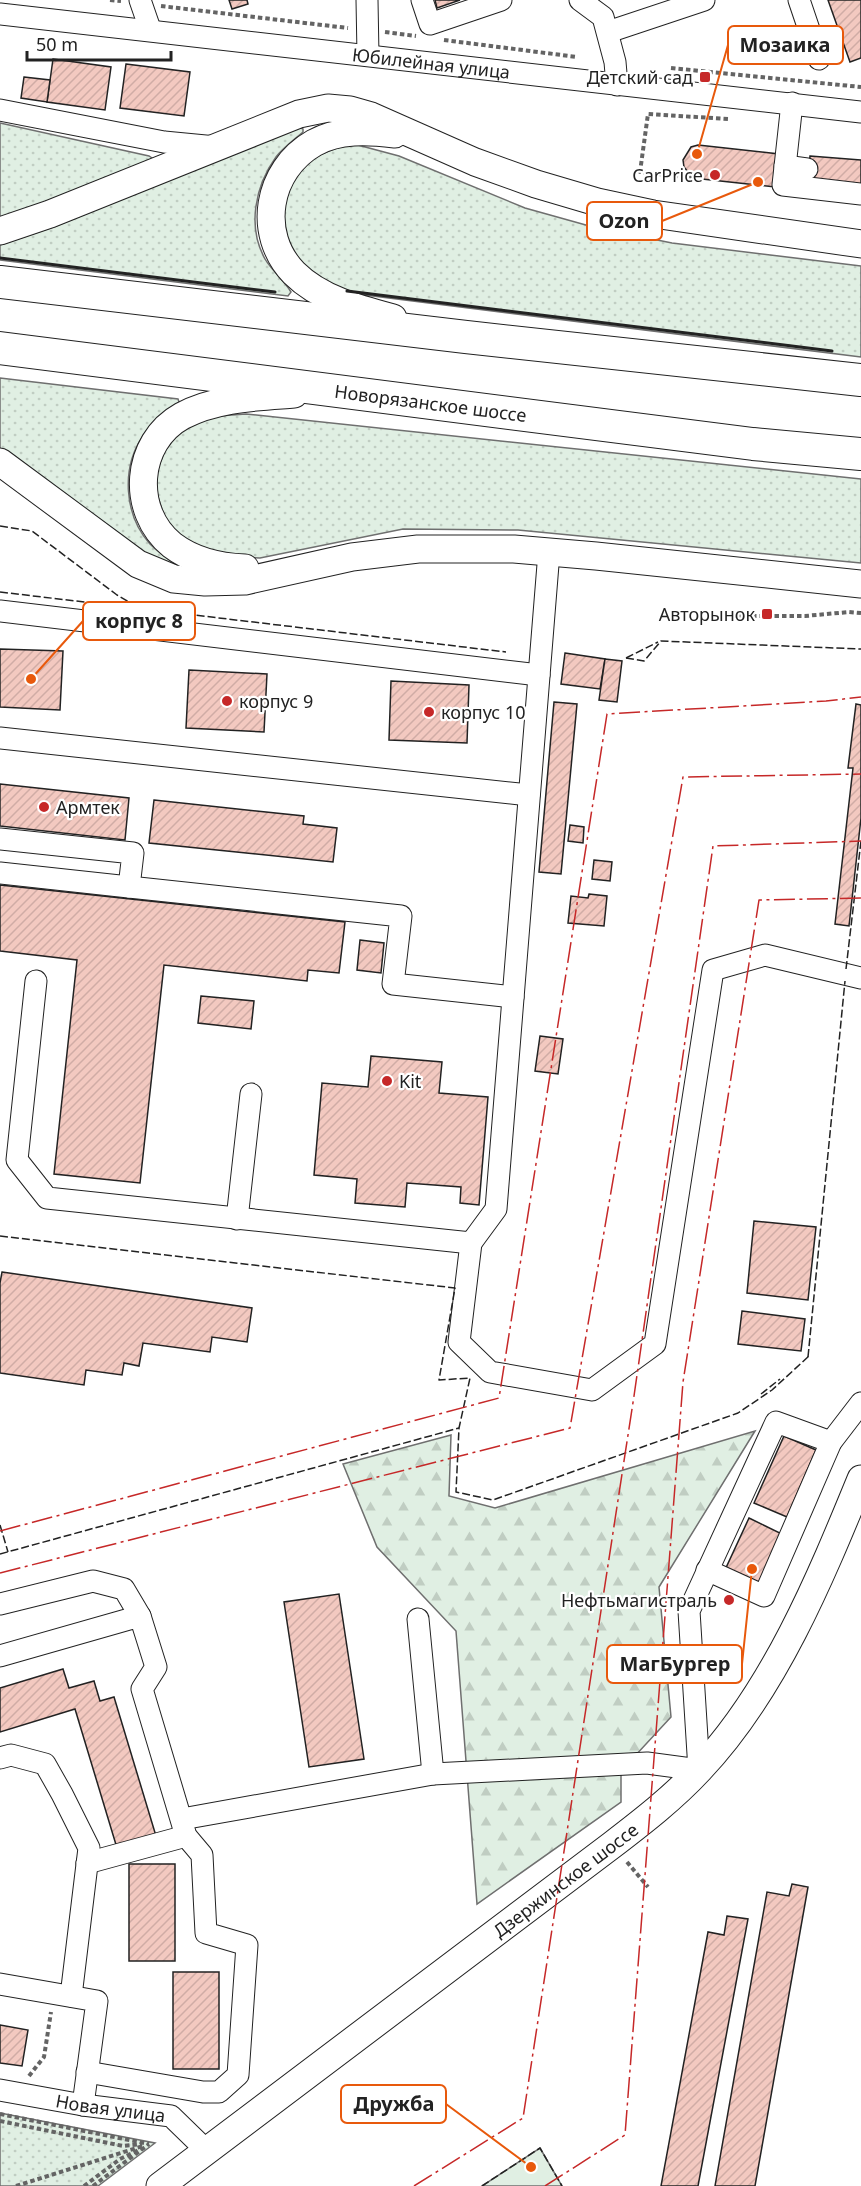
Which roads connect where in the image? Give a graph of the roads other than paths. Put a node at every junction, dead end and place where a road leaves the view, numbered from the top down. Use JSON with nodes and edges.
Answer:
{"nodes":[{"id":1,"x":355,"y":0,"type":"edge"},
{"id":2,"x":368,"y":0,"type":"edge"},
{"id":3,"x":422,"y":0,"type":"edge"},
{"id":4,"x":501,"y":0,"type":"edge"},
{"id":5,"x":580,"y":0,"type":"edge"},
{"id":6,"x":704,"y":0,"type":"edge"},
{"id":7,"x":799,"y":0,"type":"edge"},
{"id":8,"x":140,"y":2,"type":"edge"},
{"id":9,"x":0,"y":14,"type":"edge"},
{"id":10,"x":150,"y":30,"type":"junction"},
{"id":11,"x":608,"y":32,"type":"junction"},
{"id":12,"x":368,"y":55,"type":"junction"},
{"id":13,"x":819,"y":59,"type":"dead end"},
{"id":14,"x":617,"y":84,"type":"junction"},
{"id":15,"x":792,"y":103,"type":"junction"},
{"id":16,"x":0,"y":110,"type":"edge"},
{"id":17,"x":861,"y":112,"type":"edge"},
{"id":18,"x":414,"y":135,"type":"junction"},
{"id":19,"x":216,"y":147,"type":"junction"},
{"id":20,"x":785,"y":166,"type":"junction"},
{"id":21,"x":807,"y":169,"type":"dead end"},
{"id":22,"x":861,"y":194,"type":"edge"},
{"id":23,"x":0,"y":231,"type":"edge"},
{"id":24,"x":861,"y":244,"type":"edge"},
{"id":25,"x":0,"y":282,"type":"edge"},
{"id":26,"x":466,"y":338,"type":"junction"},
{"id":27,"x":0,"y":348,"type":"edge"},
{"id":28,"x":861,"y":380,"type":"edge"},
{"id":29,"x":339,"y":391,"type":"junction"},
{"id":30,"x":861,"y":454,"type":"edge"},
{"id":31,"x":0,"y":462,"type":"edge"},
{"id":32,"x":549,"y":552,"type":"junction"},
{"id":33,"x":297,"y":570,"type":"junction"},
{"id":34,"x":861,"y":584,"type":"edge"},
{"id":35,"x":0,"y":611,"type":"edge"},
{"id":36,"x":539,"y":675,"type":"junction"},
{"id":37,"x":0,"y":738,"type":"edge"},
{"id":38,"x":529,"y":795,"type":"junction"},
{"id":39,"x":0,"y":839,"type":"edge"},
{"id":40,"x":0,"y":873,"type":"edge"},
{"id":41,"x":129,"y":887,"type":"junction"},
{"id":42,"x":861,"y":978,"type":"edge"},
{"id":43,"x":36,"y":981,"type":"dead end"},
{"id":44,"x":513,"y":997,"type":"junction"},
{"id":45,"x":251,"y":1094,"type":"dead end"},
{"id":46,"x":237,"y":1219,"type":"junction"},
{"id":47,"x":471,"y":1243,"type":"junction"},
{"id":48,"x":861,"y":1403,"type":"edge"},
{"id":49,"x":831,"y":1442,"type":"junction"},
{"id":50,"x":861,"y":1479,"type":"edge"},
{"id":51,"x":708,"y":1570,"type":"junction"},
{"id":52,"x":0,"y":1604,"type":"edge"},
{"id":53,"x":140,"y":1616,"type":"junction"},
{"id":54,"x":418,"y":1618,"type":"dead end"},
{"id":55,"x":0,"y":1656,"type":"edge"},
{"id":56,"x":0,"y":1758,"type":"edge"},
{"id":57,"x":699,"y":1770,"type":"junction"},
{"id":58,"x":433,"y":1774,"type":"junction"},
{"id":59,"x":184,"y":1828,"type":"junction"},
{"id":60,"x":87,"y":1863,"type":"junction"},
{"id":61,"x":0,"y":1984,"type":"edge"},
{"id":62,"x":63,"y":1995,"type":"junction"},
{"id":63,"x":87,"y":2072,"type":"junction"},
{"id":64,"x":0,"y":2090,"type":"edge"},
{"id":65,"x":83,"y":2105,"type":"junction"},
{"id":66,"x":208,"y":2152,"type":"junction"},
{"id":67,"x":160,"y":2186,"type":"edge"}],
"edges":[{"from":1,"to":2,"type":"street"},
{"from":2,"to":12,"type":"street"},
{"from":3,"to":4,"type":"street"},
{"from":5,"to":11,"type":"street"},
{"from":6,"to":11,"type":"street"},
{"from":7,"to":13,"type":"street"},
{"from":8,"to":10,"type":"street"},
{"from":9,"to":10,"type":"street","name":"Юбилейная улица"},
{"from":10,"to":12,"type":"street","name":"Юбилейная улица"},
{"from":11,"to":14,"type":"street"},
{"from":12,"to":14,"type":"street","name":"Юбилейная улица"},
{"from":14,"to":15,"type":"street","name":"Юбилейная улица"},
{"from":15,"to":17,"type":"street","name":"Юбилейная улица"},
{"from":15,"to":20,"type":"street"},
{"from":16,"to":19,"type":"street"},
{"from":18,"to":19,"type":"main road"},
{"from":18,"to":24,"type":"main road"},
{"from":18,"to":26,"type":"main road"},
{"from":19,"to":23,"type":"main road"},
{"from":20,"to":21,"type":"street"},
{"from":20,"to":22,"type":"street"},
{"from":25,"to":26,"type":"highway"},
{"from":26,"to":28,"type":"highway"},
{"from":27,"to":29,"type":"highway","name":"Новорязанское шоссе"},
{"from":29,"to":30,"type":"highway","name":"Новорязанское шоссе"},
{"from":29,"to":33,"type":"main road"},
{"from":31,"to":33,"type":"main road"},
{"from":32,"to":33,"type":"main road"},
{"from":32,"to":34,"type":"main road"},
{"from":32,"to":36,"type":"street"},
{"from":35,"to":36,"type":"street"},
{"from":36,"to":38,"type":"street"},
{"from":37,"to":38,"type":"street"},
{"from":38,"to":44,"type":"street"},
{"from":39,"to":41,"type":"street"},
{"from":40,"to":41,"type":"street"},
{"from":41,"to":44,"type":"street"},
{"from":42,"to":47,"type":"street"},
{"from":43,"to":46,"type":"street"},
{"from":44,"to":47,"type":"street"},
{"from":45,"to":46,"type":"street"},
{"from":46,"to":47,"type":"street"},
{"from":48,"to":49,"type":"street"},
{"from":49,"to":51,"type":"street"},
{"from":49,"to":51,"type":"street"},
{"from":50,"to":57,"type":"main road","name":"Дзержинское шоссе"},
{"from":51,"to":57,"type":"street"},
{"from":52,"to":53,"type":"street"},
{"from":53,"to":55,"type":"street"},
{"from":53,"to":59,"type":"street"},
{"from":54,"to":58,"type":"street"},
{"from":56,"to":60,"type":"street"},
{"from":57,"to":58,"type":"street"},
{"from":57,"to":66,"type":"main road","name":"Дзержинское шоссе"},
{"from":58,"to":59,"type":"street"},
{"from":59,"to":60,"type":"street"},
{"from":59,"to":63,"type":"street"},
{"from":60,"to":62,"type":"street"},
{"from":61,"to":62,"type":"street"},
{"from":62,"to":63,"type":"street"},
{"from":63,"to":65,"type":"street"},
{"from":64,"to":65,"type":"street","name":"Новая улица"},
{"from":65,"to":66,"type":"street","name":"Новая улица"},
{"from":66,"to":67,"type":"main road","name":"Дзержинское шоссе"}]}
